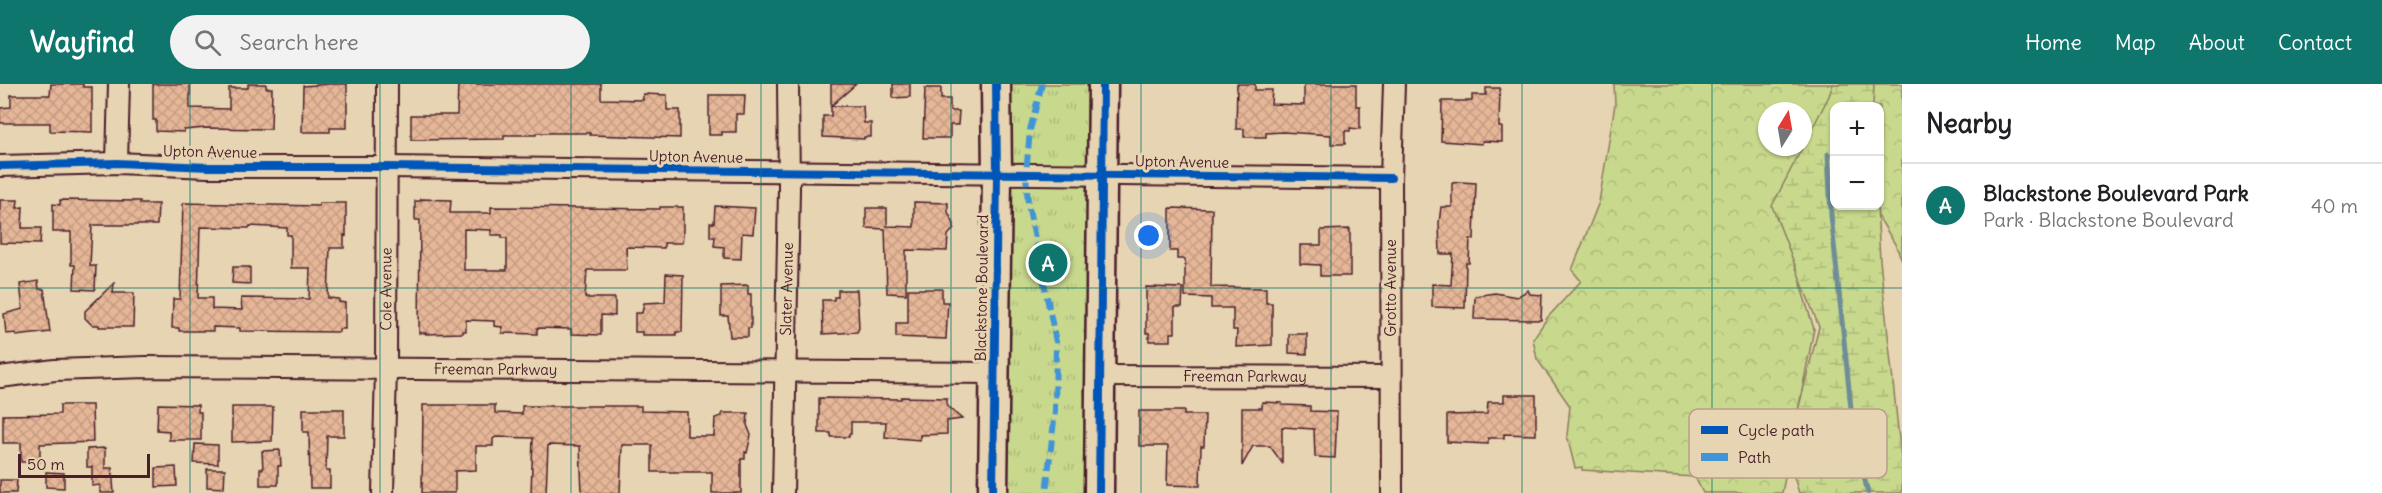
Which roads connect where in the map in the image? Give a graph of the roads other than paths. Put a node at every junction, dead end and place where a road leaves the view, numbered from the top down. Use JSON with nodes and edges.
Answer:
{"nodes":[{"id":1,"x":119,"y":84,"type":"edge"},
{"id":2,"x":387,"y":84,"type":"edge"},
{"id":3,"x":788,"y":84,"type":"edge"},
{"id":4,"x":996,"y":84,"type":"edge"},
{"id":5,"x":1103,"y":84,"type":"edge"},
{"id":6,"x":1394,"y":84,"type":"edge"},
{"id":7,"x":117,"y":163,"type":"junction"},
{"id":8,"x":0,"y":166,"type":"edge"},
{"id":9,"x":386,"y":167,"type":"junction"},
{"id":10,"x":789,"y":172,"type":"junction"},
{"id":11,"x":1102,"y":174,"type":"junction"},
{"id":12,"x":997,"y":175,"type":"junction"},
{"id":13,"x":1391,"y":178,"type":"junction"},
{"id":14,"x":386,"y":368,"type":"junction"},
{"id":15,"x":785,"y":371,"type":"junction"},
{"id":16,"x":994,"y":373,"type":"junction"},
{"id":17,"x":1099,"y":376,"type":"junction"},
{"id":18,"x":0,"y":377,"type":"edge"},
{"id":19,"x":1391,"y":377,"type":"junction"},
{"id":20,"x":383,"y":493,"type":"edge"},
{"id":21,"x":783,"y":493,"type":"edge"},
{"id":22,"x":993,"y":493,"type":"edge"},
{"id":23,"x":1100,"y":493,"type":"edge"},
{"id":24,"x":1392,"y":493,"type":"edge"}],
"edges":[{"from":1,"to":7,"type":"street"},
{"from":2,"to":9,"type":"street","name":"Cole Avenue"},
{"from":3,"to":10,"type":"street","name":"Slater Avenue"},
{"from":4,"to":12,"type":"main road","name":"Blackstone Boulevard"},
{"from":5,"to":11,"type":"main road"},
{"from":6,"to":13,"type":"street","name":"Grotto Avenue"},
{"from":7,"to":8,"type":"street","name":"Upton Avenue"},
{"from":7,"to":9,"type":"street","name":"Upton Avenue"},
{"from":9,"to":10,"type":"street","name":"Upton Avenue"},
{"from":9,"to":14,"type":"street","name":"Cole Avenue"},
{"from":10,"to":12,"type":"street","name":"Upton Avenue"},
{"from":10,"to":15,"type":"street","name":"Slater Avenue"},
{"from":11,"to":12,"type":"street","name":"Upton Avenue"},
{"from":11,"to":13,"type":"street","name":"Upton Avenue"},
{"from":11,"to":17,"type":"main road"},
{"from":12,"to":16,"type":"main road","name":"Blackstone Boulevard"},
{"from":13,"to":19,"type":"street","name":"Grotto Avenue"},
{"from":14,"to":15,"type":"street","name":"Freeman Parkway"},
{"from":14,"to":18,"type":"street","name":"Freeman Parkway"},
{"from":14,"to":20,"type":"street","name":"Cole Avenue"},
{"from":15,"to":16,"type":"street","name":"Freeman Parkway"},
{"from":15,"to":21,"type":"street","name":"Slater Avenue"},
{"from":16,"to":22,"type":"main road","name":"Blackstone Boulevard"},
{"from":17,"to":19,"type":"street","name":"Freeman Parkway"},
{"from":17,"to":23,"type":"main road"},
{"from":19,"to":24,"type":"street","name":"Grotto Avenue"}]}
